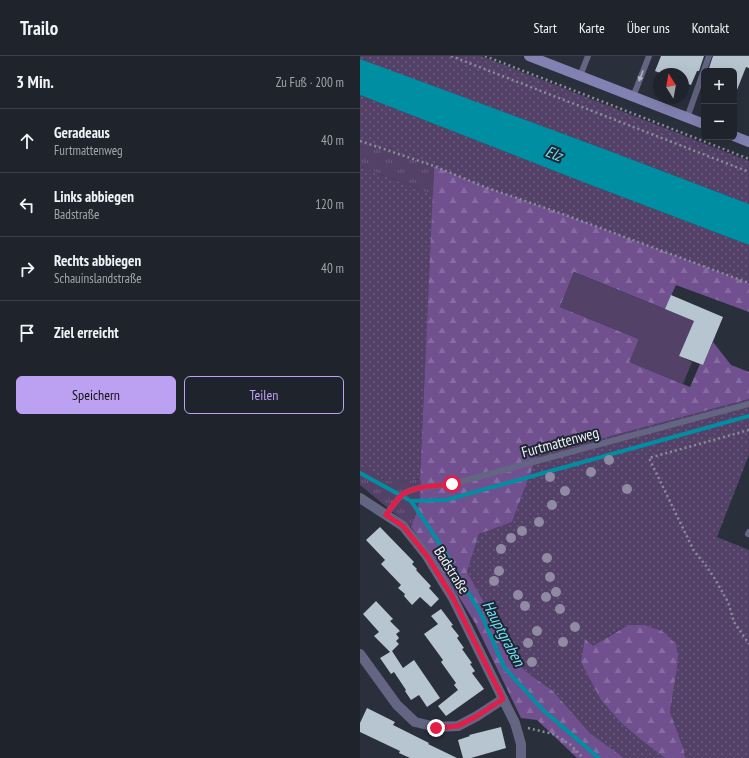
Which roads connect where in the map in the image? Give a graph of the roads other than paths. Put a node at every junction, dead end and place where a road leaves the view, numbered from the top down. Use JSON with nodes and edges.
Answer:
{"nodes":[{"id":1,"x":531,"y":56,"type":"edge"},
{"id":2,"x":588,"y":56,"type":"edge"},
{"id":3,"x":649,"y":56,"type":"edge"},
{"id":4,"x":709,"y":56,"type":"edge"},
{"id":5,"x":580,"y":76,"type":"junction"},
{"id":6,"x":634,"y":97,"type":"junction"},
{"id":7,"x":687,"y":118,"type":"junction"},
{"id":8,"x":701,"y":123,"type":"edge"},
{"id":9,"x":737,"y":137,"type":"edge"},
{"id":10,"x":749,"y":142,"type":"edge"},
{"id":11,"x":749,"y":404,"type":"edge"},
{"id":12,"x":360,"y":498,"type":"edge"},
{"id":13,"x":389,"y":510,"type":"junction"},
{"id":14,"x":360,"y":654,"type":"edge"},
{"id":15,"x":503,"y":699,"type":"junction"},
{"id":16,"x":521,"y":758,"type":"edge"}],
"edges":[{"from":1,"to":5,"type":"street"},
{"from":2,"to":5,"type":"lane"},
{"from":3,"to":6,"type":"lane","one_way":true},
{"from":4,"to":7,"type":"lane"},
{"from":5,"to":6,"type":"street"},
{"from":6,"to":7,"type":"street"},
{"from":7,"to":8,"type":"street"},
{"from":9,"to":10,"type":"street"},
{"from":11,"to":13,"type":"lane","name":"Furtmattenweg"},
{"from":12,"to":13,"type":"street","name":"Badstraße"},
{"from":13,"to":15,"type":"street","name":"Badstraße"},
{"from":14,"to":15,"type":"street"},
{"from":15,"to":16,"type":"street","name":"Badstraße"}]}
